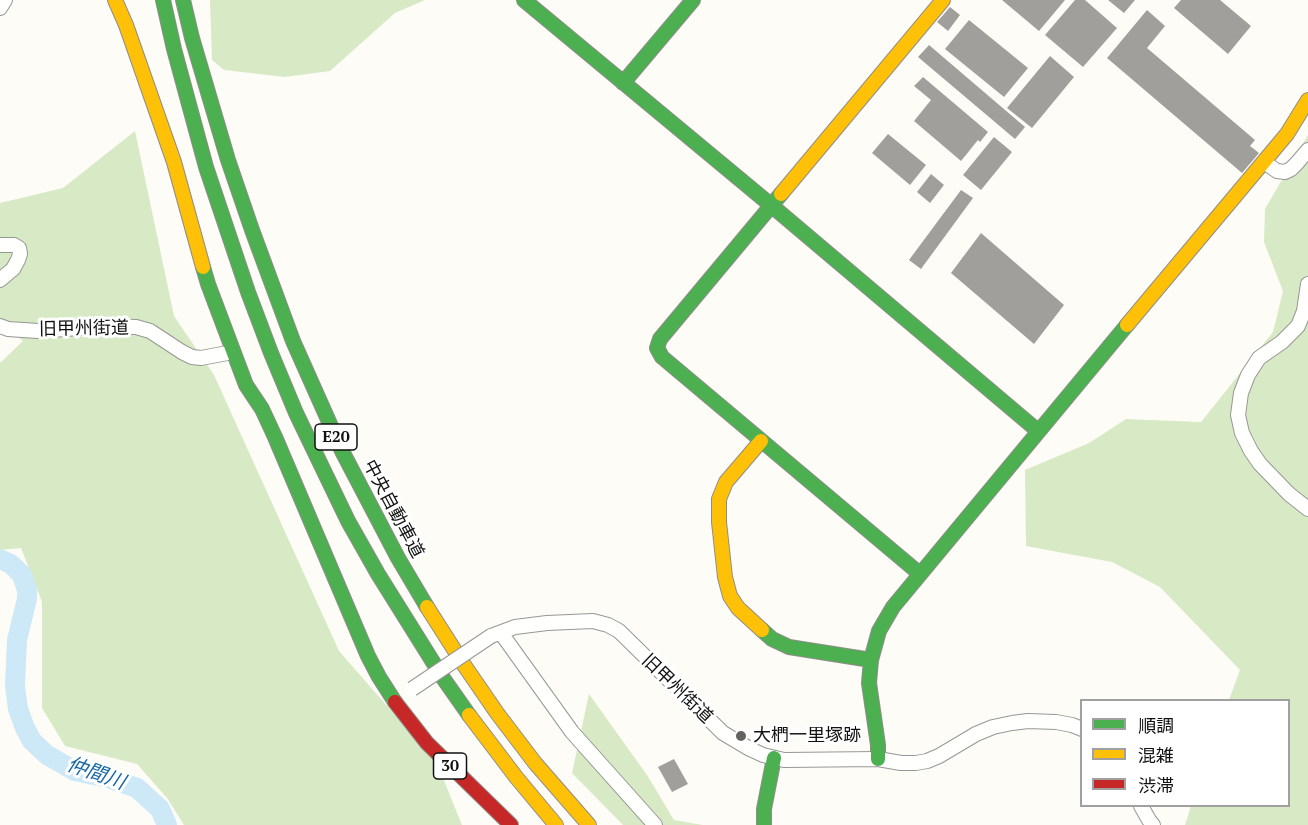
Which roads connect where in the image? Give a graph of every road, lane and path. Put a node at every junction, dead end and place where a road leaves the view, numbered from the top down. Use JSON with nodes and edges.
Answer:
{"nodes":[{"id":1,"x":5,"y":0,"type":"edge"},
{"id":2,"x":115,"y":0,"type":"edge"},
{"id":3,"x":163,"y":0,"type":"edge"},
{"id":4,"x":183,"y":0,"type":"edge"},
{"id":5,"x":524,"y":0,"type":"edge"},
{"id":6,"x":693,"y":0,"type":"edge"},
{"id":7,"x":943,"y":0,"type":"edge"},
{"id":8,"x":0,"y":8,"type":"edge"},
{"id":9,"x":623,"y":83,"type":"junction"},
{"id":10,"x":1308,"y":100,"type":"edge"},
{"id":11,"x":1308,"y":150,"type":"edge"},
{"id":12,"x":1264,"y":162,"type":"junction"},
{"id":13,"x":772,"y":206,"type":"junction"},
{"id":14,"x":0,"y":246,"type":"edge"},
{"id":15,"x":0,"y":280,"type":"edge"},
{"id":16,"x":1308,"y":284,"type":"edge"},
{"id":17,"x":0,"y":326,"type":"edge"},
{"id":18,"x":233,"y":352,"type":"junction"},
{"id":19,"x":1038,"y":431,"type":"junction"},
{"id":20,"x":761,"y":441,"type":"junction"},
{"id":21,"x":1308,"y":509,"type":"edge"},
{"id":22,"x":920,"y":574,"type":"junction"},
{"id":23,"x":496,"y":634,"type":"junction"},
{"id":24,"x":871,"y":660,"type":"junction"},
{"id":25,"x":395,"y":702,"type":"junction"},
{"id":26,"x":1080,"y":728,"type":"edge"},
{"id":27,"x":774,"y":758,"type":"junction"},
{"id":28,"x":878,"y":759,"type":"junction"},
{"id":29,"x":1142,"y":807,"type":"edge"},
{"id":30,"x":511,"y":825,"type":"edge"},
{"id":31,"x":556,"y":825,"type":"edge"},
{"id":32,"x":589,"y":825,"type":"edge"},
{"id":33,"x":656,"y":825,"type":"edge"},
{"id":34,"x":764,"y":825,"type":"edge"},
{"id":35,"x":1153,"y":825,"type":"edge"}],
"edges":[{"from":1,"to":8,"type":"street"},
{"from":2,"to":18,"type":"main road"},
{"from":3,"to":31,"type":"main road","number":"E20"},
{"from":4,"to":32,"type":"main road","name":"中央自動車道","number":"E20"},
{"from":5,"to":9,"type":"main road"},
{"from":6,"to":9,"type":"main road"},
{"from":7,"to":13,"type":"main road"},
{"from":9,"to":13,"type":"main road"},
{"from":10,"to":12,"type":"main road"},
{"from":11,"to":12,"type":"street"},
{"from":12,"to":19,"type":"main road"},
{"from":13,"to":19,"type":"main road"},
{"from":13,"to":20,"type":"main road"},
{"from":14,"to":15,"type":"street"},
{"from":16,"to":21,"type":"street"},
{"from":17,"to":18,"type":"street","name":"旧甲州街道"},
{"from":18,"to":25,"type":"main road"},
{"from":19,"to":22,"type":"main road"},
{"from":20,"to":22,"type":"main road"},
{"from":20,"to":24,"type":"main road"},
{"from":22,"to":24,"type":"main road"},
{"from":23,"to":25,"type":"street","name":"旧甲州街道","bridge":true},
{"from":23,"to":27,"type":"street","name":"旧甲州街道"},
{"from":23,"to":33,"type":"street"},
{"from":24,"to":28,"type":"main road"},
{"from":25,"to":30,"type":"main road","number":"30"},
{"from":26,"to":28,"type":"street","name":"旧甲州街道"},
{"from":27,"to":28,"type":"street","name":"旧甲州街道"},
{"from":27,"to":34,"type":"main road"},
{"from":29,"to":35,"type":"street"}]}
